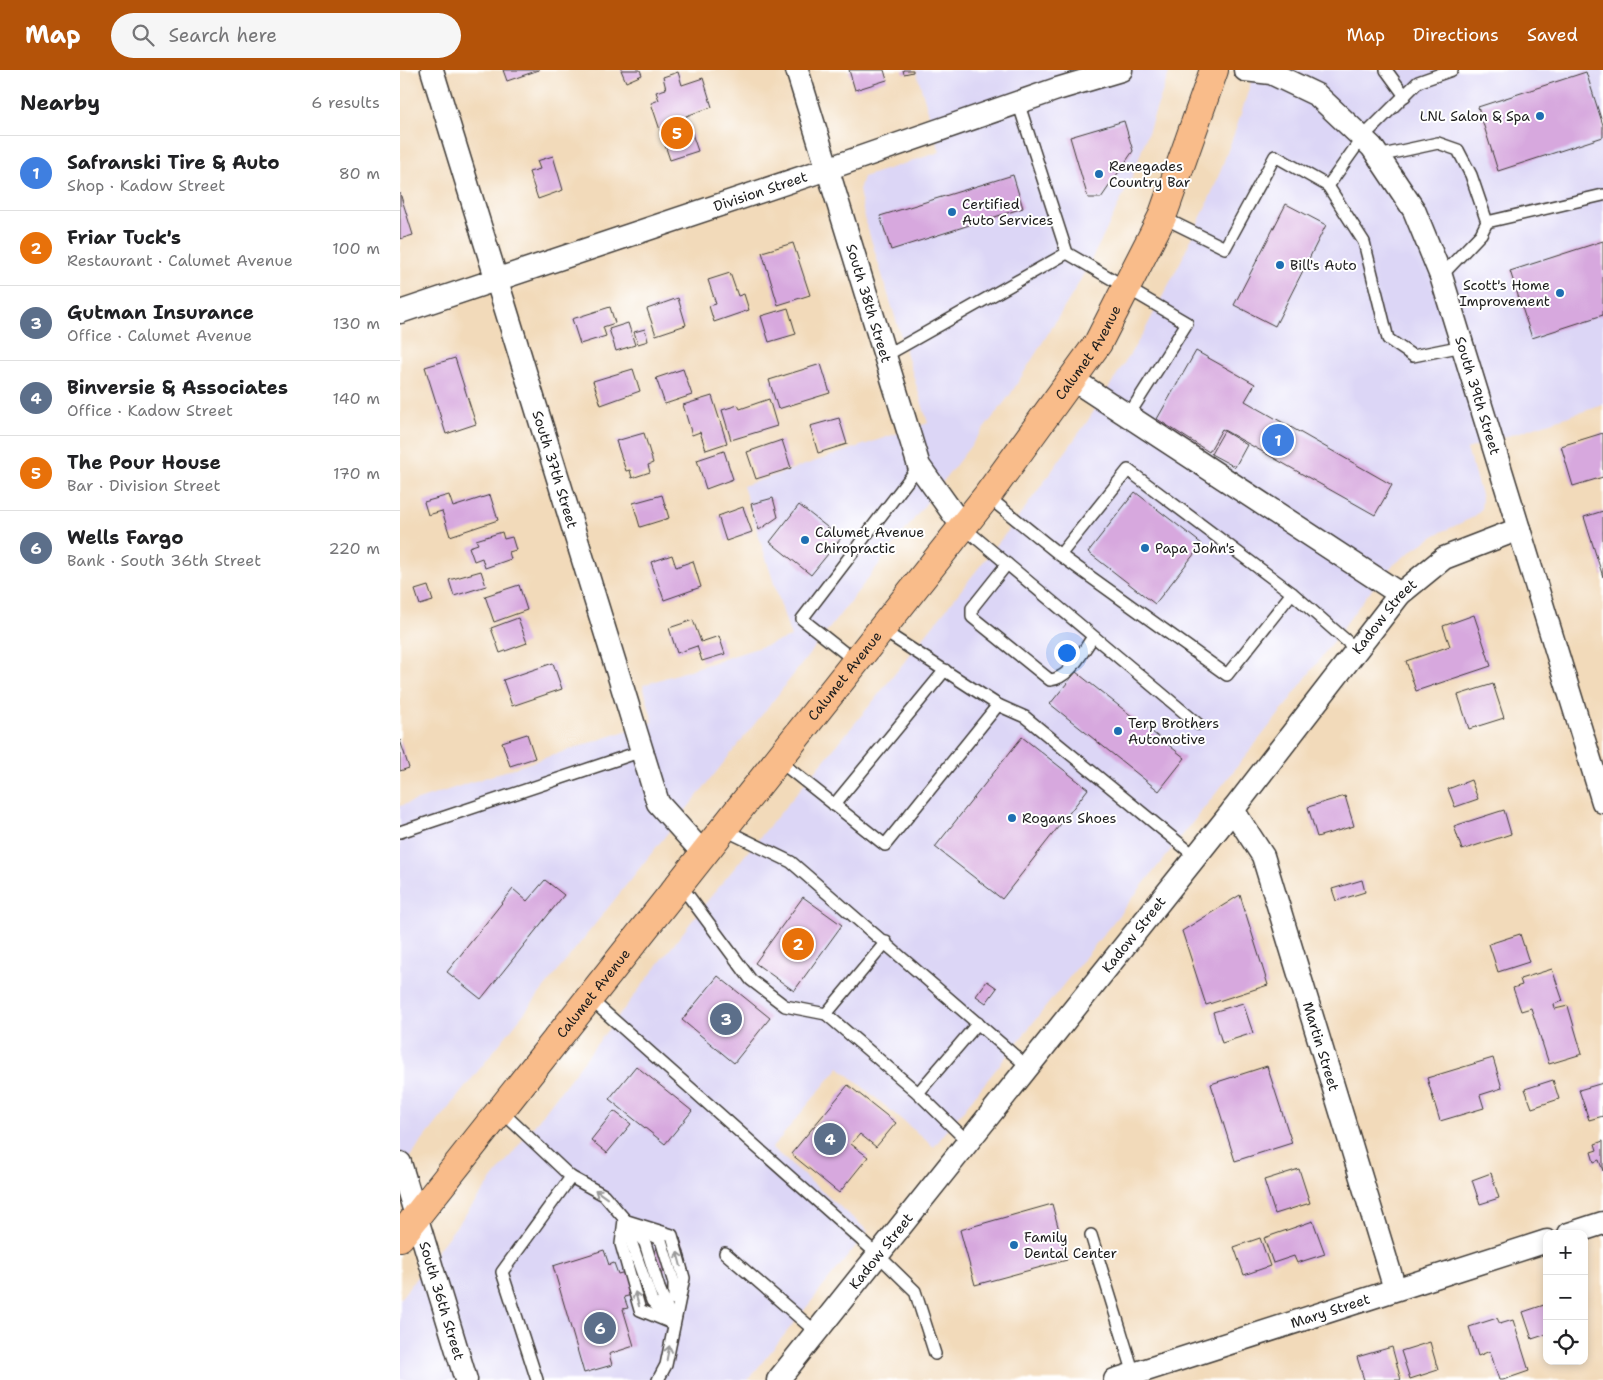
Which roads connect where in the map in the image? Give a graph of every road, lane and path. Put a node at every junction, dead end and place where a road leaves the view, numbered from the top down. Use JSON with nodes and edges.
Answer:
{"nodes":[{"id":1,"x":432,"y":70,"type":"edge"},
{"id":2,"x":797,"y":70,"type":"edge"},
{"id":3,"x":1121,"y":70,"type":"edge"},
{"id":4,"x":1214,"y":70,"type":"edge"},
{"id":5,"x":1245,"y":70,"type":"edge"},
{"id":6,"x":1386,"y":70,"type":"edge"},
{"id":7,"x":1452,"y":70,"type":"edge"},
{"id":8,"x":1404,"y":96,"type":"junction"},
{"id":9,"x":1018,"y":102,"type":"junction"},
{"id":10,"x":1362,"y":138,"type":"junction"},
{"id":11,"x":1378,"y":156,"type":"junction"},
{"id":12,"x":828,"y":169,"type":"junction"},
{"id":13,"x":1328,"y":186,"type":"junction"},
{"id":14,"x":1603,"y":195,"type":"edge"},
{"id":15,"x":1162,"y":217,"type":"junction"},
{"id":16,"x":1488,"y":222,"type":"junction"},
{"id":17,"x":1067,"y":253,"type":"junction"},
{"id":18,"x":1441,"y":276,"type":"junction"},
{"id":19,"x":496,"y":280,"type":"junction"},
{"id":20,"x":1128,"y":287,"type":"junction"},
{"id":21,"x":400,"y":312,"type":"edge"},
{"id":22,"x":1463,"y":346,"type":"junction"},
{"id":23,"x":885,"y":356,"type":"junction"},
{"id":24,"x":1072,"y":379,"type":"junction"},
{"id":25,"x":1128,"y":416,"type":"junction"},
{"id":26,"x":918,"y":466,"type":"junction"},
{"id":27,"x":986,"y":496,"type":"junction"},
{"id":28,"x":962,"y":526,"type":"junction"},
{"id":29,"x":1519,"y":529,"type":"junction"},
{"id":30,"x":1060,"y":556,"type":"junction"},
{"id":31,"x":1007,"y":564,"type":"junction"},
{"id":32,"x":1292,"y":593,"type":"junction"},
{"id":33,"x":1400,"y":594,"type":"junction"},
{"id":34,"x":880,"y":629,"type":"junction"},
{"id":35,"x":1093,"y":636,"type":"junction"},
{"id":36,"x":1356,"y":650,"type":"junction"},
{"id":37,"x":855,"y":660,"type":"junction"},
{"id":38,"x":946,"y":670,"type":"junction"},
{"id":39,"x":998,"y":705,"type":"junction"},
{"id":40,"x":1198,"y":724,"type":"dead end"},
{"id":41,"x":642,"y":751,"type":"junction"},
{"id":42,"x":778,"y":760,"type":"junction"},
{"id":43,"x":1603,"y":802,"type":"edge"},
{"id":44,"x":834,"y":805,"type":"junction"},
{"id":45,"x":1233,"y":810,"type":"junction"},
{"id":46,"x":723,"y":829,"type":"junction"},
{"id":47,"x":400,"y":832,"type":"edge"},
{"id":48,"x":703,"y":853,"type":"junction"},
{"id":49,"x":1196,"y":858,"type":"junction"},
{"id":50,"x":680,"y":883,"type":"junction"},
{"id":51,"x":886,"y":942,"type":"junction"},
{"id":52,"x":589,"y":998,"type":"junction"},
{"id":53,"x":826,"y":1014,"type":"junction"},
{"id":54,"x":978,"y":1023,"type":"junction"},
{"id":55,"x":1028,"y":1067,"type":"junction"},
{"id":56,"x":918,"y":1093,"type":"junction"},
{"id":57,"x":500,"y":1110,"type":"junction"},
{"id":58,"x":968,"y":1142,"type":"junction"},
{"id":59,"x":400,"y":1163,"type":"edge"},
{"id":60,"x":571,"y":1177,"type":"junction"},
{"id":61,"x":624,"y":1220,"type":"junction"},
{"id":62,"x":1603,"y":1223,"type":"edge"},
{"id":63,"x":408,"y":1227,"type":"edge"},
{"id":64,"x":1581,"y":1230,"type":"edge"},
{"id":65,"x":1091,"y":1235,"type":"dead end"},
{"id":66,"x":1543,"y":1242,"type":"edge"},
{"id":67,"x":724,"y":1253,"type":"dead end"},
{"id":68,"x":878,"y":1255,"type":"junction"},
{"id":69,"x":1395,"y":1289,"type":"junction"},
{"id":70,"x":674,"y":1324,"type":"junction"},
{"id":71,"x":816,"y":1332,"type":"junction"},
{"id":72,"x":935,"y":1354,"type":"dead end"},
{"id":73,"x":1124,"y":1377,"type":"edge"},
{"id":74,"x":782,"y":1378,"type":"edge"},
{"id":75,"x":466,"y":1380,"type":"edge"},
{"id":76,"x":537,"y":1380,"type":"edge"},
{"id":77,"x":658,"y":1380,"type":"edge"}],
"edges":[{"from":1,"to":19,"type":"street","name":"South 37th Street"},
{"from":2,"to":12,"type":"street","name":"South 38th Street"},
{"from":3,"to":9,"type":"street","name":"Division Street"},
{"from":4,"to":15,"type":"main road","name":"Calumet Avenue"},
{"from":5,"to":10,"type":"street","name":"South 39th Street"},
{"from":6,"to":8,"type":"lane"},
{"from":7,"to":8,"type":"lane"},
{"from":8,"to":10,"type":"lane"},
{"from":9,"to":12,"type":"street","name":"Division Street"},
{"from":9,"to":17,"type":"lane"},
{"from":10,"to":11,"type":"street","name":"South 39th Street"},
{"from":10,"to":13,"type":"lane"},
{"from":11,"to":16,"type":"lane"},
{"from":11,"to":18,"type":"street","name":"South 39th Street"},
{"from":12,"to":19,"type":"street","name":"Division Street"},
{"from":12,"to":23,"type":"street","name":"South 38th Street"},
{"from":13,"to":15,"type":"lane"},
{"from":13,"to":22,"type":"lane"},
{"from":14,"to":16,"type":"lane"},
{"from":15,"to":20,"type":"main road","name":"Calumet Avenue"},
{"from":16,"to":18,"type":"lane"},
{"from":17,"to":20,"type":"lane"},
{"from":17,"to":23,"type":"lane"},
{"from":18,"to":22,"type":"street","name":"South 39th Street"},
{"from":19,"to":21,"type":"street","name":"Division Street"},
{"from":19,"to":41,"type":"street","name":"South 37th Street"},
{"from":20,"to":24,"type":"main road","name":"Calumet Avenue"},
{"from":20,"to":25,"type":"lane"},
{"from":22,"to":29,"type":"street","name":"South 39th Street"},
{"from":23,"to":26,"type":"street","name":"South 38th Street"},
{"from":24,"to":25,"type":"street"},
{"from":24,"to":27,"type":"main road","name":"Calumet Avenue"},
{"from":25,"to":33,"type":"street"},
{"from":26,"to":28,"type":"street","name":"South 38th Street"},
{"from":26,"to":37,"type":"lane"},
{"from":27,"to":28,"type":"main road","name":"Calumet Avenue"},
{"from":27,"to":30,"type":"lane"},
{"from":28,"to":31,"type":"lane"},
{"from":28,"to":34,"type":"main road","name":"Calumet Avenue"},
{"from":29,"to":33,"type":"street","name":"Kadow Street"},
{"from":29,"to":43,"type":"street","name":"South 39th Street"},
{"from":30,"to":32,"type":"lane"},
{"from":30,"to":32,"type":"lane"},
{"from":31,"to":35,"type":"lane"},
{"from":31,"to":35,"type":"lane"},
{"from":32,"to":36,"type":"lane"},
{"from":33,"to":36,"type":"street","name":"Kadow Street"},
{"from":34,"to":37,"type":"main road","name":"Calumet Avenue"},
{"from":34,"to":38,"type":"lane"},
{"from":35,"to":40,"type":"lane"},
{"from":36,"to":45,"type":"street","name":"Kadow Street"},
{"from":37,"to":42,"type":"main road","name":"Calumet Avenue"},
{"from":38,"to":39,"type":"lane"},
{"from":38,"to":44,"type":"lane"},
{"from":39,"to":44,"type":"lane"},
{"from":39,"to":49,"type":"lane"},
{"from":41,"to":47,"type":"lane"},
{"from":41,"to":48,"type":"street","name":"South 37th Street"},
{"from":42,"to":44,"type":"lane"},
{"from":42,"to":46,"type":"main road","name":"Calumet Avenue"},
{"from":45,"to":49,"type":"street","name":"Kadow Street"},
{"from":45,"to":69,"type":"street","name":"Martin Street"},
{"from":46,"to":48,"type":"main road","name":"Calumet Avenue"},
{"from":46,"to":51,"type":"lane"},
{"from":48,"to":50,"type":"main road","name":"Calumet Avenue"},
{"from":49,"to":55,"type":"street","name":"Kadow Street"},
{"from":50,"to":52,"type":"main road","name":"Calumet Avenue"},
{"from":50,"to":53,"type":"lane"},
{"from":51,"to":53,"type":"lane"},
{"from":51,"to":54,"type":"lane"},
{"from":52,"to":57,"type":"main road","name":"Calumet Avenue"},
{"from":52,"to":68,"type":"lane"},
{"from":53,"to":56,"type":"lane"},
{"from":54,"to":55,"type":"lane"},
{"from":54,"to":56,"type":"lane"},
{"from":55,"to":58,"type":"street","name":"Kadow Street"},
{"from":56,"to":58,"type":"lane"},
{"from":57,"to":60,"type":"lane"},
{"from":57,"to":63,"type":"main road","name":"Calumet Avenue"},
{"from":58,"to":68,"type":"street","name":"Kadow Street"},
{"from":59,"to":63,"type":"street","name":"South 36th Street"},
{"from":61,"to":60,"type":"lane","one_way":true},
{"from":60,"to":76,"type":"lane"},
{"from":61,"to":70,"type":"lane"},
{"from":70,"to":61,"type":"lane","one_way":true},
{"from":70,"to":61,"type":"lane","one_way":true},
{"from":62,"to":64,"type":"street"},
{"from":63,"to":75,"type":"street","name":"South 36th Street"},
{"from":65,"to":73,"type":"lane"},
{"from":66,"to":69,"type":"street","name":"Mary Street"},
{"from":67,"to":71,"type":"lane"},
{"from":68,"to":71,"type":"street","name":"Kadow Street"},
{"from":68,"to":72,"type":"lane"},
{"from":69,"to":73,"type":"street","name":"Mary Street"},
{"from":77,"to":70,"type":"lane","one_way":true},
{"from":71,"to":74,"type":"street","name":"Kadow Street"}]}
